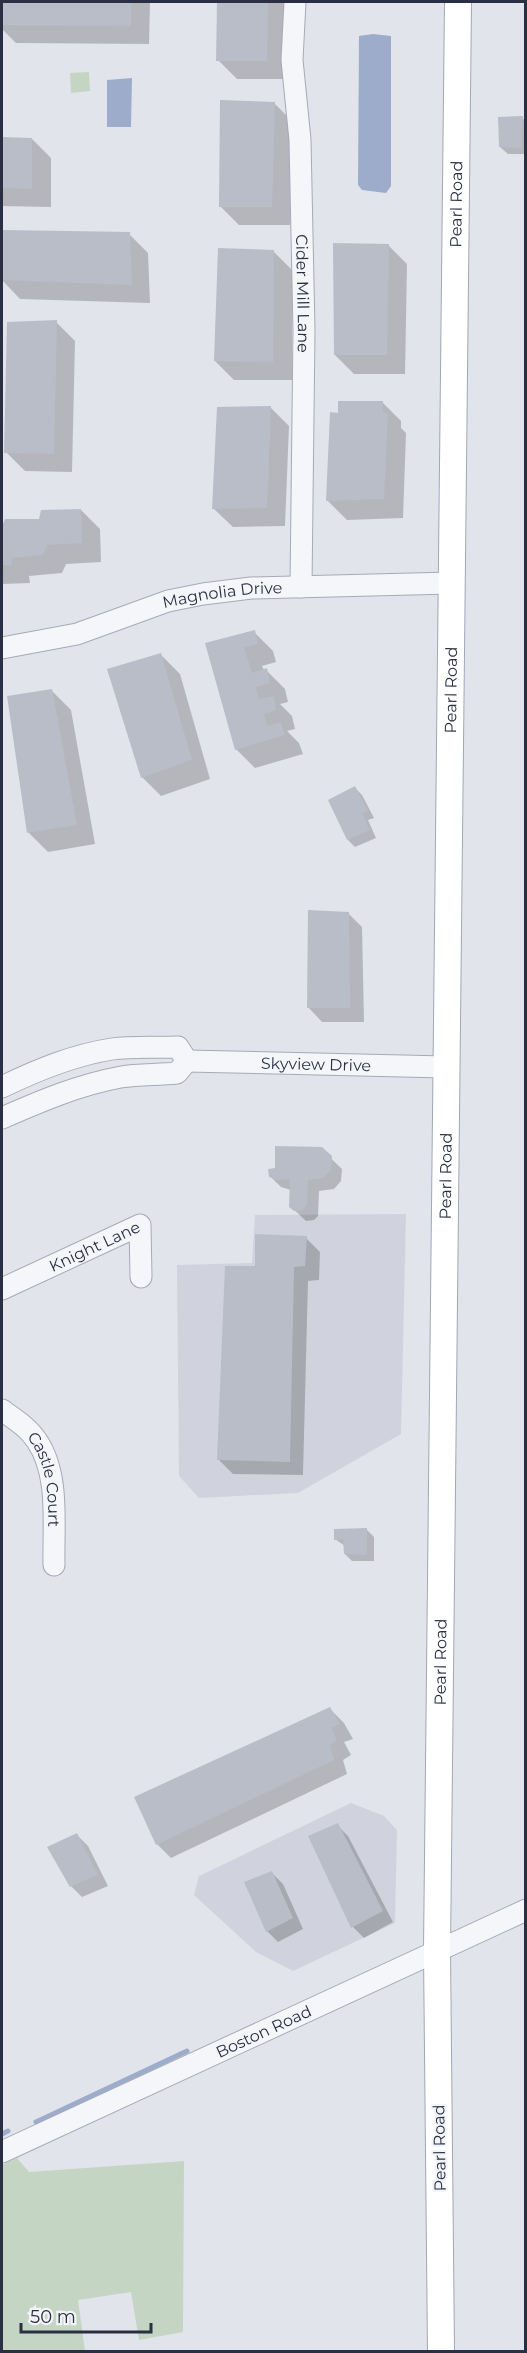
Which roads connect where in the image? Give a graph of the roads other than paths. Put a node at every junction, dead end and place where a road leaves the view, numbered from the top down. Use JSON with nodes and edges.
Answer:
{"nodes":[{"id":1,"x":295,"y":2,"type":"edge"},
{"id":2,"x":458,"y":2,"type":"edge"},
{"id":3,"x":451,"y":583,"type":"junction"},
{"id":4,"x":301,"y":587,"type":"junction"},
{"id":5,"x":2,"y":648,"type":"edge"},
{"id":6,"x":187,"y":1061,"type":"junction"},
{"id":7,"x":445,"y":1067,"type":"junction"},
{"id":8,"x":2,"y":1087,"type":"edge"},
{"id":9,"x":2,"y":1118,"type":"edge"},
{"id":10,"x":141,"y":1277,"type":"dead end"},
{"id":11,"x":2,"y":1289,"type":"edge"},
{"id":12,"x":2,"y":1410,"type":"edge"},
{"id":13,"x":54,"y":1565,"type":"dead end"},
{"id":14,"x":525,"y":1910,"type":"edge"},
{"id":15,"x":437,"y":1951,"type":"junction"},
{"id":16,"x":2,"y":2152,"type":"edge"},
{"id":17,"x":441,"y":2352,"type":"edge"}],
"edges":[{"from":1,"to":4,"type":"street","name":"Cider Mill Lane"},
{"from":2,"to":3,"type":"main road","name":"Pearl Road"},
{"from":3,"to":4,"type":"street","name":"Magnolia Drive"},
{"from":3,"to":7,"type":"main road","name":"Pearl Road"},
{"from":4,"to":5,"type":"street","name":"Magnolia Drive"},
{"from":6,"to":7,"type":"street","name":"Skyview Drive"},
{"from":6,"to":8,"type":"street","name":"Skyview Drive"},
{"from":6,"to":9,"type":"street","name":"Skyview Drive"},
{"from":7,"to":15,"type":"main road","name":"Pearl Road"},
{"from":10,"to":11,"type":"street","name":"Knight Lane"},
{"from":12,"to":13,"type":"street","name":"Castle Court"},
{"from":14,"to":15,"type":"street","name":"Boston Road"},
{"from":15,"to":16,"type":"street","name":"Boston Road"},
{"from":15,"to":17,"type":"main road","name":"Pearl Road"}]}
